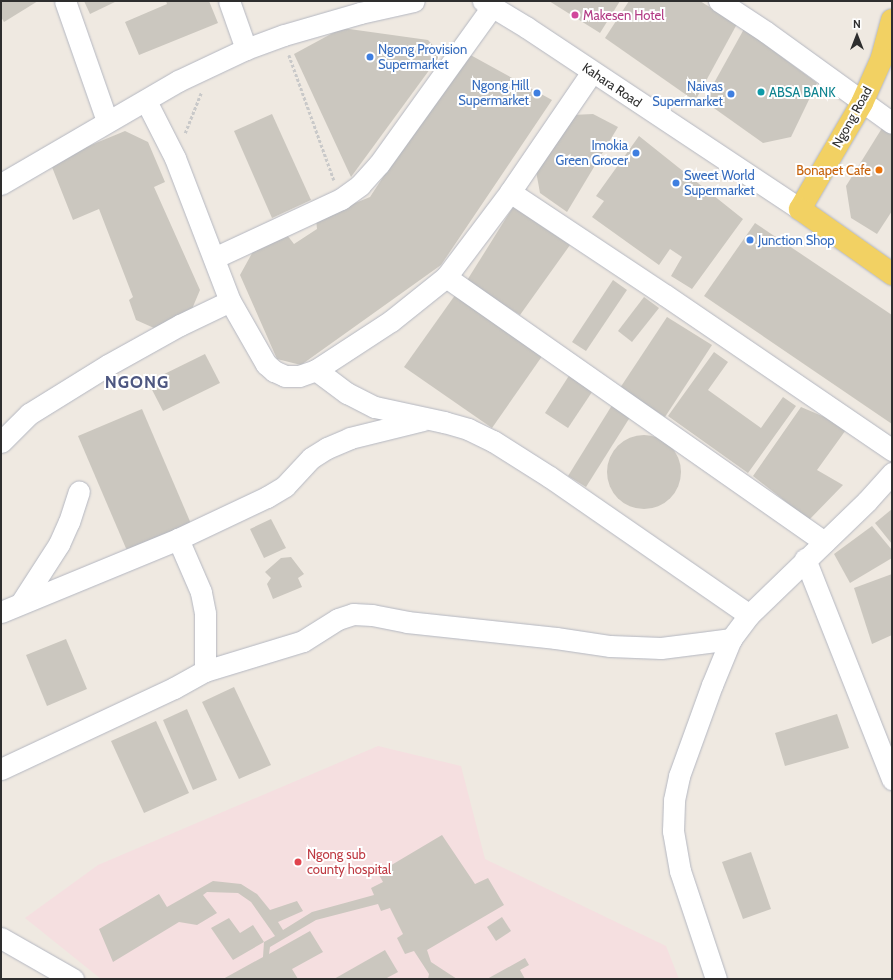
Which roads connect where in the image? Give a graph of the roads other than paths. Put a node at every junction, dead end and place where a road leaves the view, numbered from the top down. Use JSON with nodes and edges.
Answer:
{"nodes":[{"id":1,"x":65,"y":1,"type":"edge"},
{"id":2,"x":229,"y":1,"type":"edge"},
{"id":3,"x":414,"y":1,"type":"edge"},
{"id":4,"x":719,"y":1,"type":"edge"},
{"id":5,"x":488,"y":4,"type":"edge"},
{"id":6,"x":892,"y":20,"type":"edge"},
{"id":7,"x":246,"y":49,"type":"junction"},
{"id":8,"x":887,"y":61,"type":"edge"},
{"id":9,"x":592,"y":72,"type":"junction"},
{"id":10,"x":146,"y":101,"type":"junction"},
{"id":11,"x":862,"y":103,"type":"junction"},
{"id":12,"x":107,"y":121,"type":"junction"},
{"id":13,"x":892,"y":123,"type":"edge"},
{"id":14,"x":1,"y":184,"type":"edge"},
{"id":15,"x":510,"y":192,"type":"junction"},
{"id":16,"x":800,"y":209,"type":"junction"},
{"id":17,"x":214,"y":258,"type":"junction"},
{"id":18,"x":892,"y":274,"type":"edge"},
{"id":19,"x":446,"y":277,"type":"junction"},
{"id":20,"x":230,"y":301,"type":"junction"},
{"id":21,"x":316,"y":370,"type":"junction"},
{"id":22,"x":428,"y":418,"type":"junction"},
{"id":23,"x":1,"y":442,"type":"edge"},
{"id":24,"x":892,"y":450,"type":"edge"},
{"id":25,"x":892,"y":473,"type":"edge"},
{"id":26,"x":79,"y":492,"type":"dead end"},
{"id":27,"x":178,"y":539,"type":"junction"},
{"id":28,"x":824,"y":542,"type":"junction"},
{"id":29,"x":805,"y":559,"type":"junction"},
{"id":30,"x":22,"y":603,"type":"junction"},
{"id":31,"x":1,"y":612,"type":"edge"},
{"id":32,"x":749,"y":615,"type":"junction"},
{"id":33,"x":731,"y":639,"type":"junction"},
{"id":34,"x":206,"y":670,"type":"junction"},
{"id":35,"x":1,"y":769,"type":"edge"},
{"id":36,"x":892,"y":779,"type":"edge"},
{"id":37,"x":1,"y":938,"type":"edge"},
{"id":38,"x":73,"y":979,"type":"edge"},
{"id":39,"x":716,"y":979,"type":"edge"}],
"edges":[{"from":1,"to":12,"type":"street"},
{"from":2,"to":7,"type":"street"},
{"from":3,"to":7,"type":"street"},
{"from":4,"to":11,"type":"street"},
{"from":5,"to":9,"type":"street","name":"Kahara Road"},
{"from":5,"to":17,"type":"street"},
{"from":6,"to":8,"type":"main road","name":"Ngong Road"},
{"from":7,"to":10,"type":"street"},
{"from":8,"to":11,"type":"main road","name":"Ngong Road"},
{"from":9,"to":15,"type":"street"},
{"from":9,"to":16,"type":"street","name":"Kahara Road"},
{"from":10,"to":12,"type":"street"},
{"from":10,"to":17,"type":"street"},
{"from":11,"to":13,"type":"street"},
{"from":11,"to":16,"type":"main road","name":"Ngong Road"},
{"from":12,"to":14,"type":"street"},
{"from":15,"to":19,"type":"street"},
{"from":15,"to":24,"type":"street"},
{"from":16,"to":18,"type":"main road"},
{"from":17,"to":20,"type":"street"},
{"from":19,"to":21,"type":"street"},
{"from":19,"to":28,"type":"street"},
{"from":20,"to":21,"type":"street"},
{"from":20,"to":23,"type":"street"},
{"from":21,"to":22,"type":"street"},
{"from":22,"to":27,"type":"street"},
{"from":22,"to":32,"type":"street"},
{"from":25,"to":28,"type":"street"},
{"from":26,"to":30,"type":"street"},
{"from":27,"to":30,"type":"street"},
{"from":27,"to":34,"type":"street"},
{"from":28,"to":29,"type":"street"},
{"from":29,"to":32,"type":"street"},
{"from":29,"to":36,"type":"street"},
{"from":30,"to":31,"type":"street"},
{"from":32,"to":33,"type":"street"},
{"from":33,"to":34,"type":"street"},
{"from":33,"to":39,"type":"street"},
{"from":34,"to":35,"type":"street"},
{"from":37,"to":38,"type":"street"}]}
